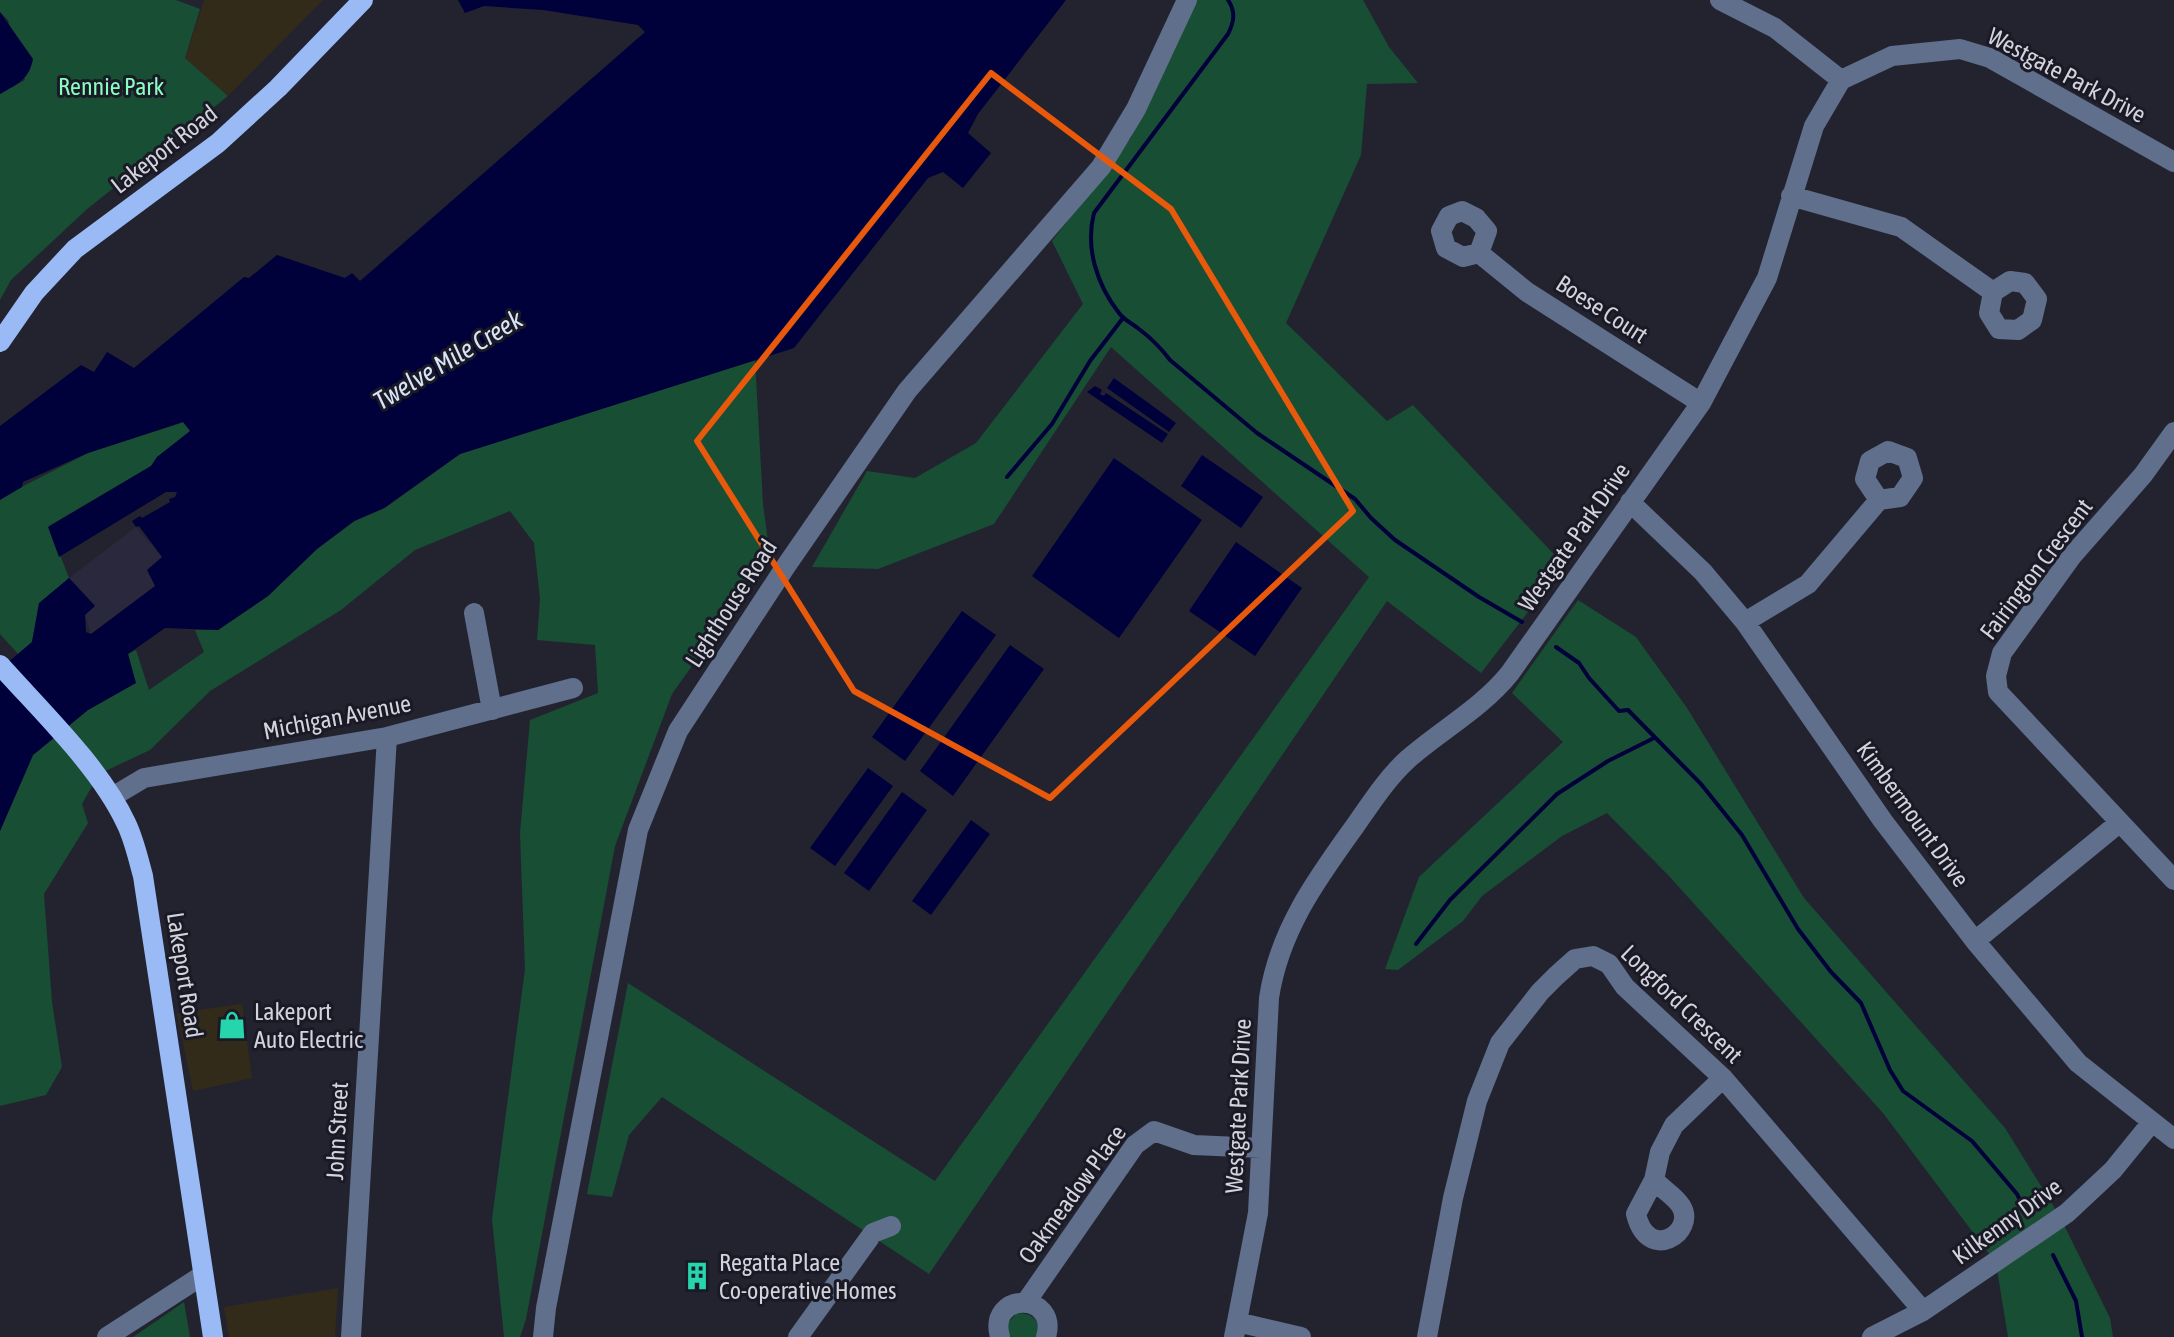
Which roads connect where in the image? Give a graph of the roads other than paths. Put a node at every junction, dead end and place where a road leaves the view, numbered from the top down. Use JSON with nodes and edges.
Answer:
{"nodes":[{"id":1,"x":363,"y":0,"type":"edge"},
{"id":2,"x":1187,"y":0,"type":"edge"},
{"id":3,"x":1720,"y":0,"type":"edge"},
{"id":4,"x":1841,"y":80,"type":"junction"},
{"id":5,"x":2174,"y":162,"type":"edge"},
{"id":6,"x":1791,"y":196,"type":"junction"},
{"id":7,"x":1479,"y":253,"type":"dead end"},
{"id":8,"x":1993,"y":292,"type":"dead end"},
{"id":9,"x":0,"y":342,"type":"edge"},
{"id":10,"x":1701,"y":403,"type":"junction"},
{"id":11,"x":2174,"y":432,"type":"edge"},
{"id":12,"x":1879,"y":500,"type":"dead end"},
{"id":13,"x":1630,"y":502,"type":"junction"},
{"id":14,"x":474,"y":613,"type":"dead end"},
{"id":15,"x":1745,"y":622,"type":"junction"},
{"id":16,"x":0,"y":665,"type":"edge"},
{"id":17,"x":573,"y":688,"type":"dead end"},
{"id":18,"x":492,"y":710,"type":"junction"},
{"id":19,"x":387,"y":737,"type":"junction"},
{"id":20,"x":112,"y":797,"type":"junction"},
{"id":21,"x":2119,"y":823,"type":"junction"},
{"id":22,"x":2174,"y":880,"type":"edge"},
{"id":23,"x":1975,"y":941,"type":"junction"},
{"id":24,"x":1723,"y":1078,"type":"junction"},
{"id":25,"x":2152,"y":1122,"type":"junction"},
{"id":26,"x":2174,"y":1139,"type":"edge"},
{"id":27,"x":1261,"y":1148,"type":"junction"},
{"id":28,"x":1654,"y":1180,"type":"dead end"},
{"id":29,"x":891,"y":1226,"type":"dead end"},
{"id":30,"x":203,"y":1275,"type":"junction"},
{"id":31,"x":1026,"y":1302,"type":"junction"},
{"id":32,"x":1923,"y":1311,"type":"junction"},
{"id":33,"x":1235,"y":1330,"type":"edge"},
{"id":34,"x":107,"y":1337,"type":"edge"},
{"id":35,"x":213,"y":1337,"type":"edge"},
{"id":36,"x":351,"y":1337,"type":"edge"},
{"id":37,"x":543,"y":1337,"type":"edge"},
{"id":38,"x":798,"y":1337,"type":"edge"},
{"id":39,"x":1000,"y":1337,"type":"edge"},
{"id":40,"x":1046,"y":1337,"type":"edge"},
{"id":41,"x":1301,"y":1337,"type":"edge"},
{"id":42,"x":1427,"y":1337,"type":"edge"},
{"id":43,"x":1872,"y":1337,"type":"edge"}],
"edges":[{"from":1,"to":9,"type":"main road","name":"Lakeport Road"},
{"from":2,"to":37,"type":"street","name":"Lighthouse Road"},
{"from":3,"to":4,"type":"street"},
{"from":4,"to":5,"type":"street","name":"Westgate Park Drive"},
{"from":4,"to":6,"type":"street","name":"Westgate Park Drive"},
{"from":6,"to":8,"type":"street"},
{"from":6,"to":10,"type":"street","name":"Westgate Park Drive"},
{"from":7,"to":10,"type":"street","name":"Boese Court"},
{"from":10,"to":13,"type":"street","name":"Westgate Park Drive"},
{"from":11,"to":21,"type":"street","name":"Fairington Crescent"},
{"from":12,"to":15,"type":"street"},
{"from":13,"to":15,"type":"street","name":"Kimbermount Drive"},
{"from":13,"to":27,"type":"street","name":"Westgate Park Drive"},
{"from":14,"to":18,"type":"street"},
{"from":15,"to":23,"type":"street","name":"Kimbermount Drive"},
{"from":16,"to":20,"type":"main road","name":"Lakeport Road"},
{"from":17,"to":18,"type":"street","name":"Michigan Avenue"},
{"from":18,"to":19,"type":"street","name":"Michigan Avenue"},
{"from":19,"to":20,"type":"street","name":"Michigan Avenue"},
{"from":19,"to":36,"type":"street","name":"John Street"},
{"from":20,"to":30,"type":"main road","name":"Lakeport Road"},
{"from":21,"to":22,"type":"street","name":"Fairington Crescent"},
{"from":21,"to":23,"type":"street"},
{"from":23,"to":25,"type":"street","name":"Kimbermount Drive"},
{"from":24,"to":28,"type":"street"},
{"from":24,"to":32,"type":"street","name":"Longford Crescent"},
{"from":24,"to":42,"type":"street","name":"Longford Crescent"},
{"from":25,"to":26,"type":"street","name":"Kimbermount Drive"},
{"from":25,"to":32,"type":"street","name":"Kilkenny Drive"},
{"from":27,"to":31,"type":"street","name":"Oakmeadow Place"},
{"from":27,"to":33,"type":"street","name":"Westgate Park Drive"},
{"from":29,"to":38,"type":"street"},
{"from":30,"to":34,"type":"street"},
{"from":30,"to":35,"type":"main road","name":"Lakeport Road"},
{"from":31,"to":39,"type":"street","name":"Oakmeadow Place"},
{"from":31,"to":40,"type":"street","name":"Oakmeadow Place"},
{"from":32,"to":43,"type":"street","name":"Kilkenny Drive"},
{"from":33,"to":41,"type":"street"}]}
